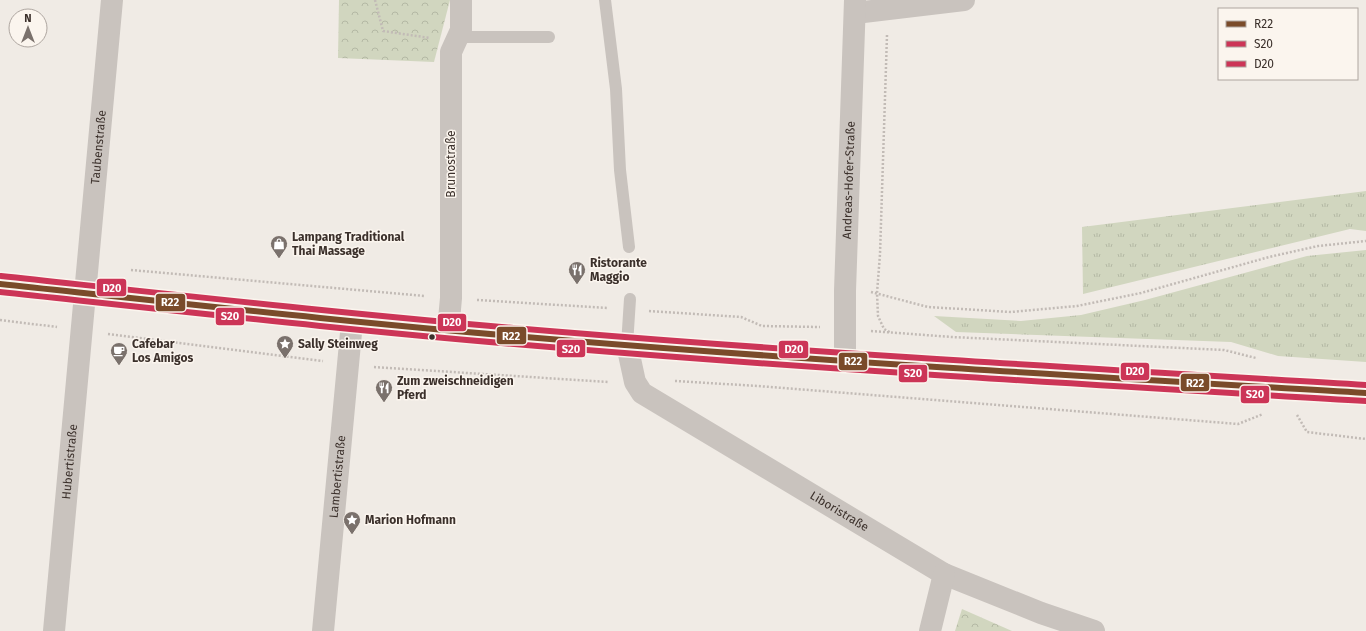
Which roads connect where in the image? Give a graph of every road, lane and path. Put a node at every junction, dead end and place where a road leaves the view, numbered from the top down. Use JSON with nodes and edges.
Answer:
{"nodes":[{"id":1,"x":112,"y":0,"type":"edge"},
{"id":2,"x":375,"y":0,"type":"edge"},
{"id":3,"x":461,"y":0,"type":"edge"},
{"id":4,"x":605,"y":0,"type":"edge"},
{"id":5,"x":964,"y":0,"type":"edge"},
{"id":6,"x":855,"y":7,"type":"edge"},
{"id":7,"x":888,"y":9,"type":"junction"},
{"id":8,"x":549,"y":37,"type":"dead end"},
{"id":9,"x":454,"y":45,"type":"junction"},
{"id":10,"x":1366,"y":241,"type":"edge"},
{"id":11,"x":629,"y":246,"type":"dead end"},
{"id":12,"x":126,"y":269,"type":"dead end"},
{"id":13,"x":0,"y":284,"type":"edge"},
{"id":14,"x":846,"y":291,"type":"junction"},
{"id":15,"x":85,"y":293,"type":"junction"},
{"id":16,"x":877,"y":293,"type":"junction"},
{"id":17,"x":450,"y":298,"type":"junction"},
{"id":18,"x":629,"y":304,"type":"junction"},
{"id":19,"x":0,"y":320,"type":"edge"},
{"id":20,"x":352,"y":322,"type":"junction"},
{"id":21,"x":845,"y":328,"type":"junction"},
{"id":22,"x":81,"y":330,"type":"junction"},
{"id":23,"x":448,"y":331,"type":"junction"},
{"id":24,"x":892,"y":334,"type":"junction"},
{"id":25,"x":627,"y":345,"type":"junction"},
{"id":26,"x":845,"y":360,"type":"junction"},
{"id":27,"x":1262,"y":360,"type":"dead end"},
{"id":28,"x":348,"y":364,"type":"junction"},
{"id":29,"x":635,"y":382,"type":"junction"},
{"id":30,"x":1366,"y":393,"type":"edge"},
{"id":31,"x":1294,"y":409,"type":"dead end"},
{"id":32,"x":1267,"y":413,"type":"dead end"},
{"id":33,"x":1366,"y":439,"type":"edge"},
{"id":34,"x":944,"y":574,"type":"junction"},
{"id":35,"x":54,"y":631,"type":"edge"},
{"id":36,"x":323,"y":631,"type":"edge"},
{"id":37,"x":930,"y":631,"type":"edge"},
{"id":38,"x":1094,"y":631,"type":"edge"}],
"edges":[{"from":1,"to":15,"type":"street","name":"Taubenstraße"},
{"from":2,"to":9,"type":"path"},
{"from":3,"to":9,"type":"street","name":"Brunostraße"},
{"from":4,"to":11,"type":"lane"},
{"from":5,"to":7,"type":"street"},
{"from":6,"to":7,"type":"street"},
{"from":6,"to":14,"type":"street","name":"Andreas-Hofer-Straße"},
{"from":7,"to":16,"type":"path"},
{"from":8,"to":9,"type":"lane"},
{"from":9,"to":17,"type":"street","name":"Brunostraße"},
{"from":10,"to":16,"type":"path"},
{"from":12,"to":17,"type":"path"},
{"from":13,"to":15,"type":"main road"},
{"from":14,"to":16,"type":"path"},
{"from":14,"to":21,"type":"street","name":"Andreas-Hofer-Straße"},
{"from":15,"to":20,"type":"main road"},
{"from":15,"to":22,"type":"street","name":"Hubertistraße"},
{"from":16,"to":24,"type":"path"},
{"from":17,"to":18,"type":"path"},
{"from":17,"to":23,"type":"street","name":"Brunostraße"},
{"from":18,"to":21,"type":"path"},
{"from":18,"to":25,"type":"lane"},
{"from":19,"to":22,"type":"path"},
{"from":20,"to":23,"type":"main road"},
{"from":20,"to":28,"type":"street","name":"Lambertistraße"},
{"from":21,"to":24,"type":"path"},
{"from":21,"to":26,"type":"street","name":"Andreas-Hofer-Straße"},
{"from":22,"to":28,"type":"path"},
{"from":22,"to":35,"type":"street","name":"Hubertistraße"},
{"from":23,"to":25,"type":"main road"},
{"from":24,"to":27,"type":"path"},
{"from":25,"to":26,"type":"main road"},
{"from":25,"to":29,"type":"street","name":"Liboristraße"},
{"from":26,"to":30,"type":"main road"},
{"from":28,"to":29,"type":"path"},
{"from":28,"to":36,"type":"street","name":"Lambertistraße"},
{"from":29,"to":32,"type":"path"},
{"from":29,"to":34,"type":"street","name":"Liboristraße"},
{"from":31,"to":33,"type":"path"},
{"from":34,"to":37,"type":"street"},
{"from":34,"to":38,"type":"street","name":"Liboristraße"}]}
